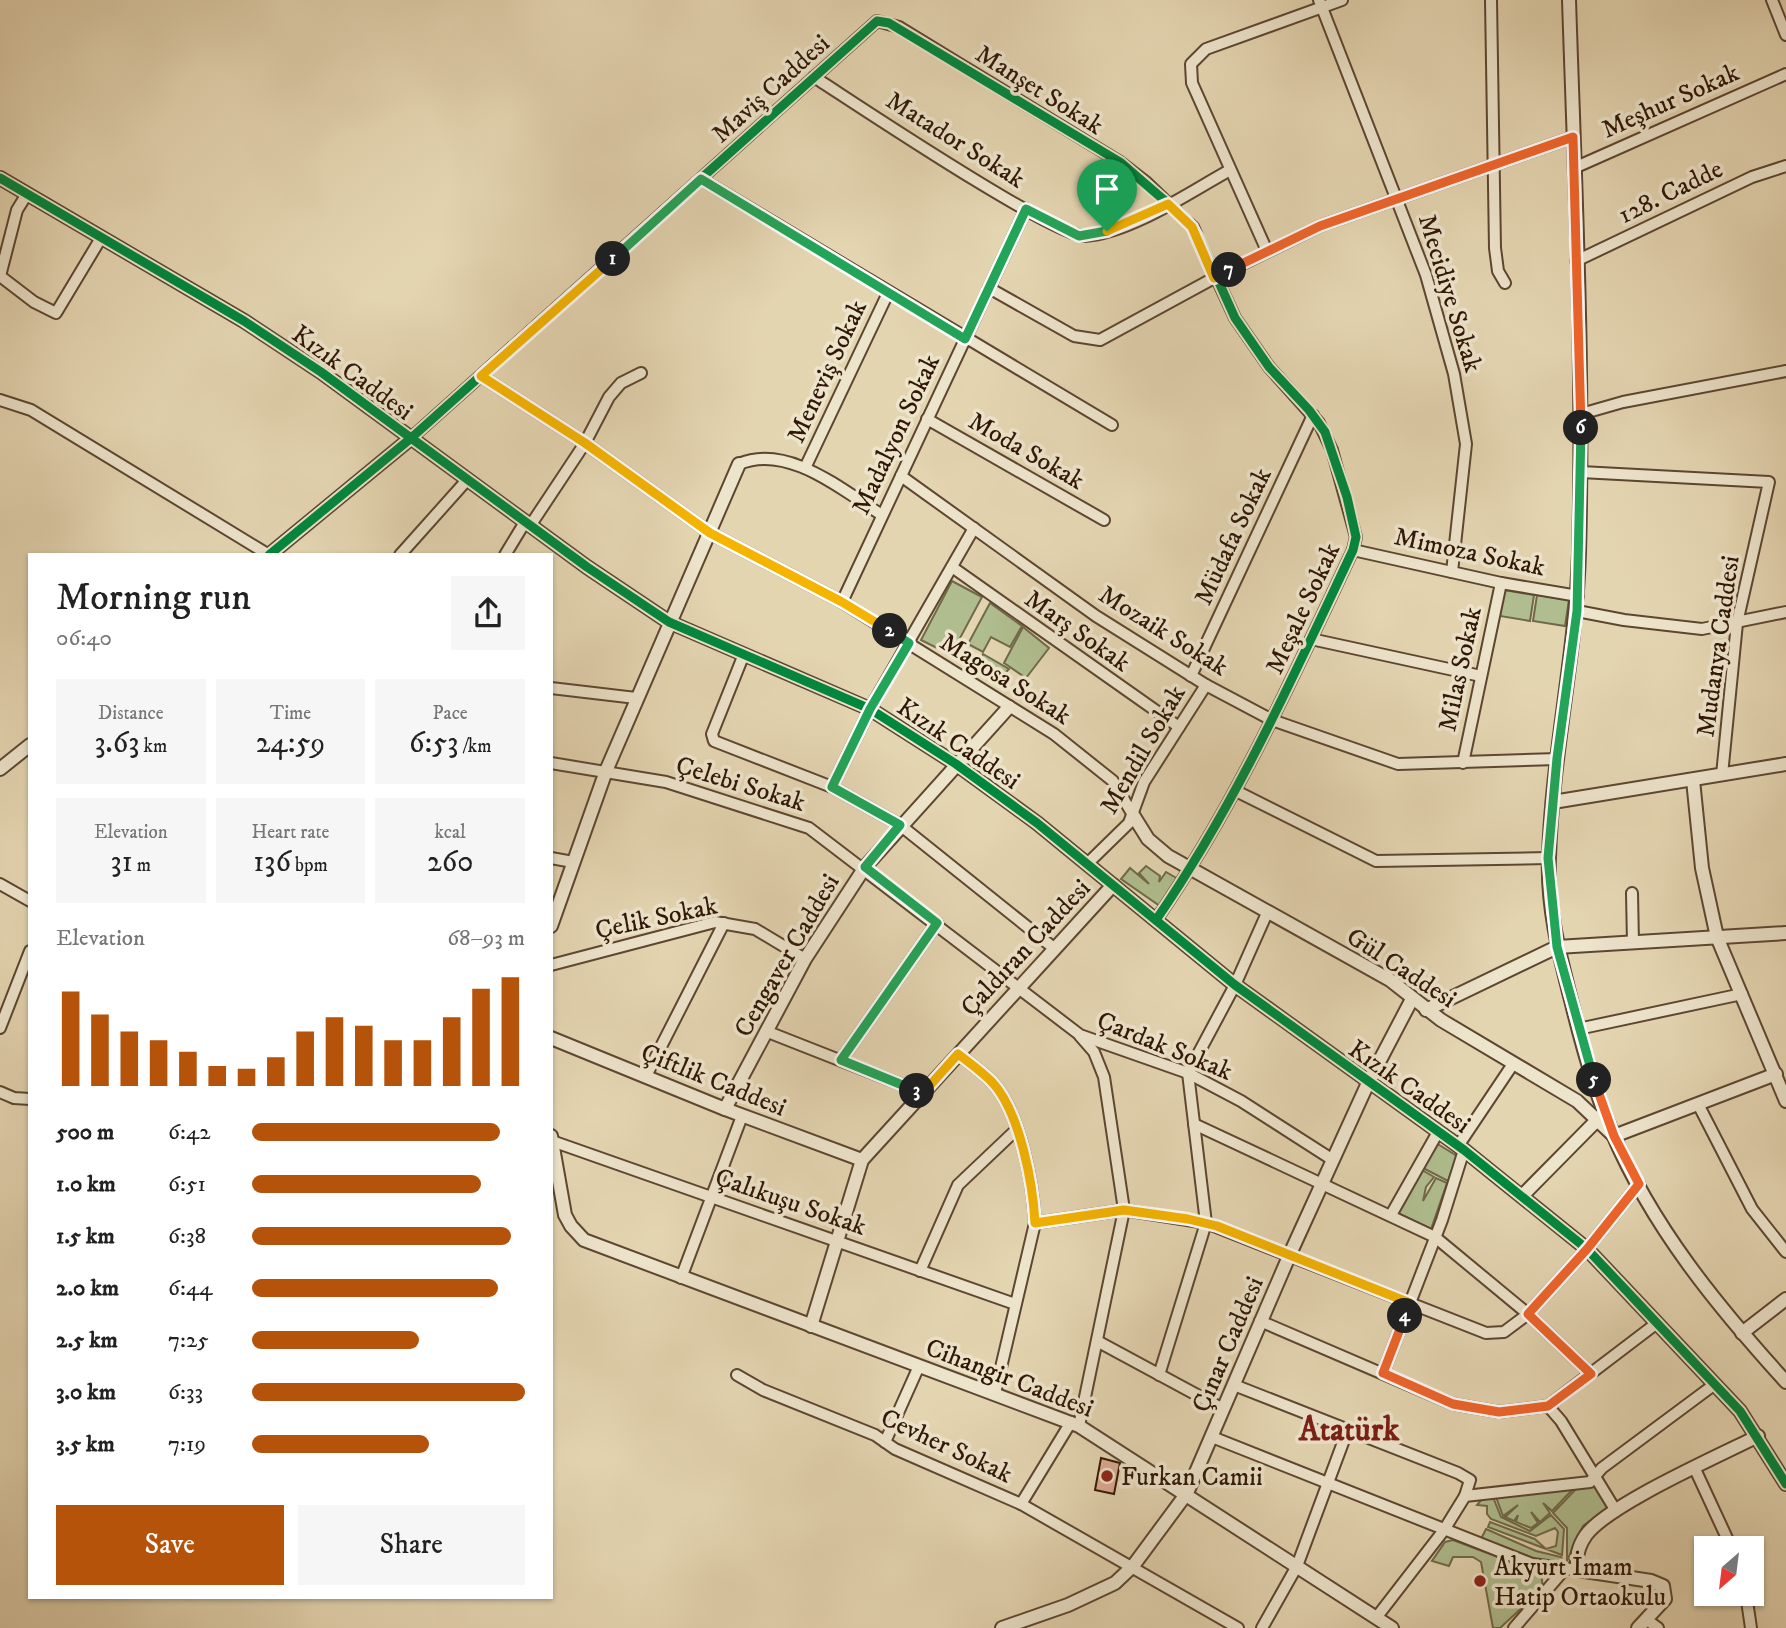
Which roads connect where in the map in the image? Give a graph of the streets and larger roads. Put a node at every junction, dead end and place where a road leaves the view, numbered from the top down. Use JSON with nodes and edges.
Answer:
{"nodes":[{"id":1,"x":1342,"y":0,"type":"edge"},
{"id":2,"x":1491,"y":0,"type":"edge"},
{"id":3,"x":1572,"y":0,"type":"edge"},
{"id":4,"x":1772,"y":0,"type":"edge"},
{"id":5,"x":1321,"y":4,"type":"edge"},
{"id":6,"x":877,"y":21,"type":"joint"},
{"id":7,"x":1786,"y":35,"type":"edge"},
{"id":8,"x":1786,"y":74,"type":"edge"},
{"id":9,"x":814,"y":77,"type":"junction"},
{"id":10,"x":1573,"y":137,"type":"junction"},
{"id":11,"x":1495,"y":163,"type":"junction"},
{"id":12,"x":1786,"y":166,"type":"edge"},
{"id":13,"x":1574,"y":168,"type":"junction"},
{"id":14,"x":1230,"y":170,"type":"junction"},
{"id":15,"x":0,"y":178,"type":"edge"},
{"id":16,"x":701,"y":179,"type":"junction"},
{"id":17,"x":27,"y":194,"type":"junction"},
{"id":18,"x":1397,"y":197,"type":"junction"},
{"id":19,"x":1168,"y":204,"type":"junction"},
{"id":20,"x":1026,"y":209,"type":"junction"},
{"id":21,"x":102,"y":238,"type":"junction"},
{"id":22,"x":1267,"y":251,"type":"junction"},
{"id":23,"x":1576,"y":261,"type":"junction"},
{"id":24,"x":0,"y":276,"type":"edge"},
{"id":25,"x":1214,"y":278,"type":"junction"},
{"id":26,"x":1505,"y":283,"type":"dead end"},
{"id":27,"x":989,"y":288,"type":"junction"},
{"id":28,"x":888,"y":292,"type":"junction"},
{"id":29,"x":965,"y":339,"type":"junction"},
{"id":30,"x":1786,"y":371,"type":"edge"},
{"id":31,"x":641,"y":373,"type":"dead end"},
{"id":32,"x":481,"y":376,"type":"junction"},
{"id":33,"x":0,"y":400,"type":"edge"},
{"id":34,"x":1581,"y":414,"type":"junction"},
{"id":35,"x":1313,"y":415,"type":"junction"},
{"id":36,"x":927,"y":419,"type":"junction"},
{"id":37,"x":1112,"y":425,"type":"dead end"},
{"id":38,"x":410,"y":439,"type":"junction"},
{"id":39,"x":585,"y":443,"type":"junction"},
{"id":40,"x":739,"y":464,"type":"joint"},
{"id":41,"x":805,"y":468,"type":"junction"},
{"id":42,"x":1581,"y":472,"type":"junction"},
{"id":43,"x":901,"y":476,"type":"junction"},
{"id":44,"x":467,"y":480,"type":"junction"},
{"id":45,"x":882,"y":515,"type":"junction"},
{"id":46,"x":1104,"y":520,"type":"dead end"},
{"id":47,"x":528,"y":524,"type":"junction"},
{"id":48,"x":974,"y":528,"type":"junction"},
{"id":49,"x":710,"y":533,"type":"junction"},
{"id":50,"x":1353,"y":550,"type":"junction"},
{"id":51,"x":266,"y":553,"type":"edge"},
{"id":52,"x":271,"y":553,"type":"edge"},
{"id":53,"x":402,"y":553,"type":"edge"},
{"id":54,"x":506,"y":553,"type":"edge"},
{"id":55,"x":952,"y":567,"type":"junction"},
{"id":56,"x":1451,"y":572,"type":"junction"},
{"id":57,"x":1501,"y":583,"type":"junction"},
{"id":58,"x":1577,"y":596,"type":"junction"},
{"id":59,"x":842,"y":602,"type":"junction"},
{"id":60,"x":1577,"y":611,"type":"junction"},
{"id":61,"x":1786,"y":612,"type":"edge"},
{"id":62,"x":669,"y":622,"type":"junction"},
{"id":63,"x":1737,"y":623,"type":"junction"},
{"id":64,"x":1311,"y":639,"type":"junction"},
{"id":65,"x":909,"y":643,"type":"junction"},
{"id":66,"x":744,"y":653,"type":"junction"},
{"id":67,"x":1191,"y":676,"type":"junction"},
{"id":68,"x":1481,"y":676,"type":"junction"},
{"id":69,"x":1206,"y":685,"type":"junction"},
{"id":70,"x":553,"y":688,"type":"edge"},
{"id":71,"x":636,"y":698,"type":"junction"},
{"id":72,"x":1009,"y":707,"type":"junction"},
{"id":73,"x":870,"y":709,"type":"junction"},
{"id":74,"x":1272,"y":720,"type":"junction"},
{"id":75,"x":1179,"y":727,"type":"junction"},
{"id":76,"x":28,"y":747,"type":"edge"},
{"id":77,"x":1557,"y":758,"type":"junction"},
{"id":78,"x":553,"y":763,"type":"edge"},
{"id":79,"x":1463,"y":763,"type":"junction"},
{"id":80,"x":956,"y":764,"type":"junction"},
{"id":81,"x":1786,"y":764,"type":"edge"},
{"id":82,"x":0,"y":769,"type":"edge"},
{"id":83,"x":606,"y":771,"type":"junction"},
{"id":84,"x":1722,"y":775,"type":"junction"},
{"id":85,"x":1693,"y":780,"type":"junction"},
{"id":86,"x":832,"y":787,"type":"junction"},
{"id":87,"x":1236,"y":791,"type":"junction"},
{"id":88,"x":1553,"y":802,"type":"junction"},
{"id":89,"x":1133,"y":815,"type":"junction"},
{"id":90,"x":900,"y":825,"type":"junction"},
{"id":91,"x":553,"y":858,"type":"edge"},
{"id":92,"x":1548,"y":858,"type":"junction"},
{"id":93,"x":573,"y":862,"type":"junction"},
{"id":94,"x":1087,"y":864,"type":"junction"},
{"id":95,"x":865,"y":867,"type":"junction"},
{"id":96,"x":1190,"y":871,"type":"junction"},
{"id":97,"x":0,"y":884,"type":"edge"},
{"id":98,"x":1113,"y":885,"type":"junction"},
{"id":99,"x":1632,"y":893,"type":"dead end"},
{"id":100,"x":28,"y":900,"type":"edge"},
{"id":101,"x":1267,"y":914,"type":"junction"},
{"id":102,"x":553,"y":920,"type":"edge"},
{"id":103,"x":1156,"y":920,"type":"junction"},
{"id":104,"x":724,"y":923,"type":"junction"},
{"id":105,"x":937,"y":923,"type":"junction"},
{"id":106,"x":1786,"y":933,"type":"edge"},
{"id":107,"x":1717,"y":937,"type":"junction"},
{"id":108,"x":1633,"y":943,"type":"junction"},
{"id":109,"x":1557,"y":947,"type":"junction"},
{"id":110,"x":1055,"y":949,"type":"junction"},
{"id":111,"x":28,"y":956,"type":"edge"},
{"id":112,"x":805,"y":959,"type":"junction"},
{"id":113,"x":553,"y":964,"type":"edge"},
{"id":114,"x":1235,"y":985,"type":"junction"},
{"id":115,"x":1020,"y":987,"type":"junction"},
{"id":116,"x":1742,"y":994,"type":"junction"},
{"id":117,"x":1412,"y":999,"type":"junction"},
{"id":118,"x":1426,"y":1010,"type":"junction"},
{"id":119,"x":0,"y":1028,"type":"edge"},
{"id":120,"x":1578,"y":1028,"type":"junction"},
{"id":121,"x":768,"y":1031,"type":"junction"},
{"id":122,"x":1080,"y":1035,"type":"junction"},
{"id":123,"x":553,"y":1039,"type":"edge"},
{"id":124,"x":958,"y":1054,"type":"junction"},
{"id":125,"x":841,"y":1060,"type":"junction"},
{"id":126,"x":1513,"y":1064,"type":"junction"},
{"id":127,"x":1188,"y":1073,"type":"junction"},
{"id":128,"x":1776,"y":1074,"type":"junction"},
{"id":129,"x":646,"y":1076,"type":"junction"},
{"id":130,"x":1368,"y":1083,"type":"junction"},
{"id":131,"x":0,"y":1092,"type":"edge"},
{"id":132,"x":923,"y":1093,"type":"junction"},
{"id":133,"x":28,"y":1099,"type":"edge"},
{"id":134,"x":1786,"y":1101,"type":"edge"},
{"id":135,"x":1698,"y":1104,"type":"junction"},
{"id":136,"x":725,"y":1109,"type":"junction"},
{"id":137,"x":742,"y":1115,"type":"junction"},
{"id":138,"x":1601,"y":1116,"type":"junction"},
{"id":139,"x":1194,"y":1124,"type":"junction"},
{"id":140,"x":1016,"y":1130,"type":"junction"},
{"id":141,"x":1438,"y":1132,"type":"junction"},
{"id":142,"x":1614,"y":1136,"type":"junction"},
{"id":143,"x":553,"y":1141,"type":"edge"},
{"id":144,"x":553,"y":1147,"type":"edge"},
{"id":145,"x":1461,"y":1148,"type":"junction"},
{"id":146,"x":862,"y":1160,"type":"junction"},
{"id":147,"x":1333,"y":1160,"type":"junction"},
{"id":148,"x":1323,"y":1183,"type":"junction"},
{"id":149,"x":1639,"y":1184,"type":"junction"},
{"id":150,"x":1523,"y":1195,"type":"junction"},
{"id":151,"x":710,"y":1197,"type":"junction"},
{"id":152,"x":1124,"y":1210,"type":"junction"},
{"id":153,"x":1391,"y":1216,"type":"junction"},
{"id":154,"x":1035,"y":1223,"type":"junction"},
{"id":155,"x":1206,"y":1223,"type":"junction"},
{"id":156,"x":1435,"y":1237,"type":"junction"},
{"id":157,"x":837,"y":1242,"type":"junction"},
{"id":158,"x":1587,"y":1249,"type":"junction"},
{"id":159,"x":1786,"y":1252,"type":"edge"},
{"id":160,"x":1290,"y":1254,"type":"junction"},
{"id":161,"x":920,"y":1271,"type":"junction"},
{"id":162,"x":681,"y":1278,"type":"junction"},
{"id":163,"x":1786,"y":1299,"type":"edge"},
{"id":164,"x":1410,"y":1303,"type":"junction"},
{"id":165,"x":1015,"y":1304,"type":"junction"},
{"id":166,"x":1528,"y":1314,"type":"junction"},
{"id":167,"x":1261,"y":1321,"type":"junction"},
{"id":168,"x":1657,"y":1322,"type":"junction"},
{"id":169,"x":811,"y":1326,"type":"junction"},
{"id":170,"x":1742,"y":1333,"type":"junction"},
{"id":171,"x":1097,"y":1341,"type":"junction"},
{"id":172,"x":919,"y":1366,"type":"junction"},
{"id":173,"x":1383,"y":1373,"type":"junction"},
{"id":174,"x":1159,"y":1374,"type":"junction"},
{"id":175,"x":1591,"y":1374,"type":"junction"},
{"id":176,"x":737,"y":1375,"type":"dead end"},
{"id":177,"x":1786,"y":1382,"type":"edge"},
{"id":178,"x":1715,"y":1384,"type":"junction"},
{"id":179,"x":1234,"y":1385,"type":"junction"},
{"id":180,"x":995,"y":1393,"type":"junction"},
{"id":181,"x":1548,"y":1406,"type":"junction"},
{"id":182,"x":1223,"y":1409,"type":"junction"},
{"id":183,"x":1075,"y":1424,"type":"junction"},
{"id":184,"x":1348,"y":1429,"type":"junction"},
{"id":185,"x":1758,"y":1436,"type":"junction"},
{"id":186,"x":1212,"y":1437,"type":"junction"},
{"id":187,"x":885,"y":1442,"type":"junction"},
{"id":188,"x":1695,"y":1469,"type":"junction"},
{"id":189,"x":1597,"y":1476,"type":"junction"},
{"id":190,"x":1328,"y":1483,"type":"junction"},
{"id":191,"x":1786,"y":1485,"type":"edge"},
{"id":192,"x":1187,"y":1493,"type":"junction"},
{"id":193,"x":1465,"y":1496,"type":"junction"},
{"id":194,"x":1021,"y":1504,"type":"junction"},
{"id":195,"x":1616,"y":1511,"type":"junction"},
{"id":196,"x":1444,"y":1530,"type":"junction"},
{"id":197,"x":1725,"y":1536,"type":"edge"},
{"id":198,"x":1133,"y":1566,"type":"junction"},
{"id":199,"x":1297,"y":1566,"type":"junction"},
{"id":200,"x":1564,"y":1570,"type":"junction"},
{"id":201,"x":1578,"y":1570,"type":"junction"},
{"id":202,"x":1748,"y":1606,"type":"edge"},
{"id":203,"x":1376,"y":1618,"type":"junction"},
{"id":204,"x":1642,"y":1624,"type":"edge"},
{"id":205,"x":1002,"y":1628,"type":"edge"},
{"id":206,"x":1238,"y":1628,"type":"edge"},
{"id":207,"x":1262,"y":1628,"type":"edge"},
{"id":208,"x":1392,"y":1628,"type":"edge"},
{"id":209,"x":1514,"y":1628,"type":"edge"},
{"id":210,"x":1658,"y":1628,"type":"edge"},
{"id":211,"x":1751,"y":1628,"type":"edge"}],
"edges":[{"from":1,"to":5,"type":"street"},
{"from":2,"to":11,"type":"street"},
{"from":3,"to":10,"type":"street"},
{"from":4,"to":7,"type":"street"},
{"from":5,"to":14,"type":"street"},
{"from":5,"to":18,"type":"street","name":"Mecidiye Sokak"},
{"from":6,"to":9,"type":"street","name":"Maviş Caddesi"},
{"from":6,"to":19,"type":"street","name":"Manşet Sokak"},
{"from":8,"to":13,"type":"street","name":"Meşhur Sokak"},
{"from":9,"to":16,"type":"street","name":"Maviş Caddesi"},
{"from":9,"to":20,"type":"street","name":"Matador Sokak"},
{"from":10,"to":11,"type":"street"},
{"from":10,"to":13,"type":"street"},
{"from":11,"to":18,"type":"street"},
{"from":11,"to":26,"type":"street"},
{"from":12,"to":23,"type":"street","name":"128. Cadde"},
{"from":13,"to":23,"type":"street"},
{"from":14,"to":19,"type":"street","name":"Matador Sokak"},
{"from":14,"to":22,"type":"street"},
{"from":15,"to":17,"type":"street","name":"Kızık Caddesi"},
{"from":16,"to":28,"type":"street"},
{"from":16,"to":32,"type":"street","name":"Maviş Caddesi"},
{"from":17,"to":21,"type":"street","name":"Kızık Caddesi"},
{"from":17,"to":24,"type":"street"},
{"from":18,"to":22,"type":"street"},
{"from":18,"to":56,"type":"street","name":"Mecidiye Sokak"},
{"from":19,"to":20,"type":"street","name":"Matador Sokak"},
{"from":19,"to":25,"type":"street","name":"Manşet Sokak"},
{"from":20,"to":27,"type":"street","name":"Madalyon Sokak"},
{"from":21,"to":24,"type":"street"},
{"from":21,"to":38,"type":"street","name":"Kızık Caddesi"},
{"from":22,"to":25,"type":"street"},
{"from":23,"to":34,"type":"street"},
{"from":25,"to":27,"type":"street"},
{"from":25,"to":35,"type":"street","name":"Meşale Sokak"},
{"from":27,"to":29,"type":"street","name":"Madalyon Sokak"},
{"from":28,"to":29,"type":"street"},
{"from":28,"to":41,"type":"street","name":"Meneviş Sokak"},
{"from":29,"to":36,"type":"street","name":"Madalyon Sokak"},
{"from":29,"to":37,"type":"street"},
{"from":30,"to":34,"type":"street"},
{"from":31,"to":39,"type":"street"},
{"from":32,"to":38,"type":"street","name":"Maviş Caddesi"},
{"from":32,"to":39,"type":"street","name":"Magosa Sokak"},
{"from":33,"to":51,"type":"street"},
{"from":34,"to":42,"type":"street"},
{"from":35,"to":50,"type":"street","name":"Meşale Sokak"},
{"from":35,"to":67,"type":"street","name":"Müdafa Sokak"},
{"from":36,"to":43,"type":"street","name":"Madalyon Sokak"},
{"from":36,"to":46,"type":"street","name":"Moda Sokak"},
{"from":38,"to":44,"type":"street","name":"Kızık Caddesi"},
{"from":38,"to":52,"type":"street"},
{"from":39,"to":47,"type":"street"},
{"from":39,"to":49,"type":"street","name":"Magosa Sokak"},
{"from":40,"to":41,"type":"street"},
{"from":40,"to":49,"type":"street"},
{"from":41,"to":45,"type":"street"},
{"from":42,"to":58,"type":"street"},
{"from":42,"to":63,"type":"street","name":"Mudanya Caddesi"},
{"from":43,"to":45,"type":"street","name":"Madalyon Sokak"},
{"from":43,"to":48,"type":"street","name":"Mozaik Sokak"},
{"from":44,"to":47,"type":"street","name":"Kızık Caddesi"},
{"from":44,"to":53,"type":"street"},
{"from":45,"to":59,"type":"street","name":"Madalyon Sokak"},
{"from":47,"to":54,"type":"street"},
{"from":47,"to":62,"type":"street","name":"Kızık Caddesi"},
{"from":48,"to":55,"type":"street"},
{"from":48,"to":67,"type":"street","name":"Mozaik Sokak"},
{"from":49,"to":59,"type":"street","name":"Magosa Sokak"},
{"from":49,"to":62,"type":"street"},
{"from":50,"to":56,"type":"street","name":"Mimoza Sokak"},
{"from":50,"to":64,"type":"street","name":"Meşale Sokak"},
{"from":55,"to":65,"type":"street"},
{"from":55,"to":75,"type":"street","name":"Marş Sokak"},
{"from":56,"to":57,"type":"street","name":"Mimoza Sokak"},
{"from":57,"to":58,"type":"street","name":"Mimoza Sokak"},
{"from":57,"to":68,"type":"street","name":"Milas Sokak"},
{"from":58,"to":60,"type":"street"},
{"from":59,"to":65,"type":"street","name":"Magosa Sokak"},
{"from":60,"to":63,"type":"street"},
{"from":60,"to":77,"type":"street"},
{"from":61,"to":63,"type":"street"},
{"from":62,"to":66,"type":"street","name":"Kızık Caddesi"},
{"from":62,"to":71,"type":"street"},
{"from":63,"to":84,"type":"street","name":"Mudanya Caddesi"},
{"from":64,"to":68,"type":"street"},
{"from":64,"to":74,"type":"street","name":"Meşale Sokak"},
{"from":65,"to":72,"type":"street","name":"Magosa Sokak"},
{"from":65,"to":73,"type":"street"},
{"from":66,"to":73,"type":"street","name":"Kızık Caddesi"},
{"from":66,"to":86,"type":"street"},
{"from":67,"to":69,"type":"street","name":"Mozaik Sokak"},
{"from":68,"to":79,"type":"street","name":"Milas Sokak"},
{"from":69,"to":74,"type":"street","name":"Mozaik Sokak"},
{"from":69,"to":75,"type":"street","name":"Mendil Sokak"},
{"from":70,"to":71,"type":"street"},
{"from":71,"to":83,"type":"street"},
{"from":72,"to":80,"type":"street","name":"Cengaver Caddesi"},
{"from":72,"to":89,"type":"street","name":"Magosa Sokak"},
{"from":73,"to":80,"type":"street","name":"Kızık Caddesi"},
{"from":73,"to":86,"type":"street"},
{"from":74,"to":79,"type":"street","name":"Mozaik Sokak"},
{"from":74,"to":87,"type":"street","name":"Meşale Sokak"},
{"from":75,"to":89,"type":"street","name":"Mendil Sokak"},
{"from":76,"to":82,"type":"street"},
{"from":77,"to":79,"type":"street","name":"Mozaik Sokak"},
{"from":77,"to":88,"type":"street"},
{"from":78,"to":83,"type":"street","name":"Çelebi Sokak"},
{"from":80,"to":90,"type":"street","name":"Cengaver Caddesi"},
{"from":80,"to":94,"type":"street","name":"Kızık Caddesi"},
{"from":81,"to":84,"type":"street"},
{"from":83,"to":93,"type":"street"},
{"from":83,"to":95,"type":"street","name":"Çelebi Sokak"},
{"from":84,"to":85,"type":"street"},
{"from":85,"to":88,"type":"street"},
{"from":85,"to":107,"type":"street"},
{"from":86,"to":90,"type":"street"},
{"from":87,"to":92,"type":"street"},
{"from":87,"to":96,"type":"street","name":"Meşale Sokak"},
{"from":88,"to":92,"type":"street"},
{"from":89,"to":94,"type":"street","name":"Mendil Sokak"},
{"from":89,"to":96,"type":"street","name":"Gül Caddesi"},
{"from":90,"to":95,"type":"street","name":"Cengaver Caddesi"},
{"from":90,"to":110,"type":"street"},
{"from":91,"to":93,"type":"street"},
{"from":92,"to":109,"type":"street"},
{"from":93,"to":102,"type":"street"},
{"from":94,"to":98,"type":"street","name":"Kızık Caddesi"},
{"from":95,"to":105,"type":"street","name":"Çelebi Sokak"},
{"from":95,"to":112,"type":"street","name":"Cengaver Caddesi"},
{"from":96,"to":101,"type":"street","name":"Gül Caddesi"},
{"from":96,"to":103,"type":"street","name":"Meşale Sokak"},
{"from":97,"to":100,"type":"street"},
{"from":98,"to":103,"type":"street","name":"Kızık Caddesi"},
{"from":98,"to":110,"type":"street","name":"Çaldıran Caddesi"},
{"from":99,"to":108,"type":"street"},
{"from":101,"to":114,"type":"street"},
{"from":101,"to":117,"type":"street","name":"Gül Caddesi"},
{"from":103,"to":114,"type":"street","name":"Kızık Caddesi"},
{"from":104,"to":112,"type":"street","name":"Çelik Sokak"},
{"from":104,"to":113,"type":"street","name":"Çelik Sokak"},
{"from":104,"to":129,"type":"street"},
{"from":105,"to":115,"type":"street","name":"Çelebi Sokak"},
{"from":105,"to":125,"type":"street"},
{"from":106,"to":107,"type":"street"},
{"from":107,"to":108,"type":"street"},
{"from":107,"to":116,"type":"street"},
{"from":108,"to":109,"type":"street"},
{"from":109,"to":118,"type":"street"},
{"from":109,"to":120,"type":"street"},
{"from":110,"to":115,"type":"street","name":"Çaldıran Caddesi"},
{"from":111,"to":119,"type":"street"},
{"from":112,"to":121,"type":"street","name":"Cengaver Caddesi"},
{"from":114,"to":127,"type":"street"},
{"from":114,"to":130,"type":"street","name":"Kızık Caddesi"},
{"from":115,"to":122,"type":"street","name":"Çardak Sokak"},
{"from":115,"to":124,"type":"street","name":"Çaldıran Caddesi"},
{"from":116,"to":120,"type":"street"},
{"from":116,"to":128,"type":"street"},
{"from":117,"to":118,"type":"street","name":"Gül Caddesi"},
{"from":117,"to":130,"type":"street","name":"Çınar Caddesi"},
{"from":118,"to":126,"type":"street","name":"Gül Caddesi"},
{"from":120,"to":138,"type":"street"},
{"from":121,"to":125,"type":"street"},
{"from":121,"to":136,"type":"street","name":"Cengaver Caddesi"},
{"from":122,"to":127,"type":"street","name":"Çardak Sokak"},
{"from":122,"to":152,"type":"street"},
{"from":123,"to":129,"type":"street","name":"Çiftlik Caddesi"},
{"from":124,"to":132,"type":"street","name":"Çaldıran Caddesi"},
{"from":124,"to":140,"type":"street"},
{"from":125,"to":132,"type":"street"},
{"from":126,"to":138,"type":"street","name":"Gül Caddesi"},
{"from":126,"to":145,"type":"street"},
{"from":127,"to":139,"type":"street"},
{"from":127,"to":147,"type":"street","name":"Çardak Sokak"},
{"from":128,"to":134,"type":"street"},
{"from":128,"to":135,"type":"street"},
{"from":129,"to":136,"type":"street","name":"Çiftlik Caddesi"},
{"from":130,"to":141,"type":"street","name":"Kızık Caddesi"},
{"from":130,"to":147,"type":"street","name":"Çınar Caddesi"},
{"from":131,"to":133,"type":"street"},
{"from":132,"to":146,"type":"street","name":"Çaldıran Caddesi"},
{"from":135,"to":142,"type":"street"},
{"from":135,"to":159,"type":"street"},
{"from":136,"to":137,"type":"street","name":"Çiftlik Caddesi"},
{"from":137,"to":146,"type":"street","name":"Çiftlik Caddesi"},
{"from":137,"to":151,"type":"street"},
{"from":138,"to":142,"type":"street"},
{"from":138,"to":150,"type":"street"},
{"from":139,"to":148,"type":"street"},
{"from":139,"to":155,"type":"street"},
{"from":140,"to":154,"type":"street"},
{"from":140,"to":161,"type":"street"},
{"from":141,"to":145,"type":"street","name":"Kızık Caddesi"},
{"from":141,"to":153,"type":"street"},
{"from":142,"to":149,"type":"street"},
{"from":143,"to":151,"type":"street","name":"Çalıkuşu Sokak"},
{"from":144,"to":162,"type":"street","name":"Cihangir Caddesi"},
{"from":145,"to":150,"type":"street","name":"Kızık Caddesi"},
{"from":145,"to":156,"type":"street"},
{"from":146,"to":157,"type":"street","name":"Çaldıran Caddesi"},
{"from":147,"to":148,"type":"street","name":"Çınar Caddesi"},
{"from":148,"to":153,"type":"street"},
{"from":148,"to":160,"type":"street","name":"Çınar Caddesi"},
{"from":149,"to":158,"type":"street"},
{"from":149,"to":170,"type":"street"},
{"from":150,"to":158,"type":"street","name":"Kızık Caddesi"},
{"from":151,"to":157,"type":"street","name":"Çalıkuşu Sokak"},
{"from":151,"to":162,"type":"street"},
{"from":152,"to":154,"type":"street"},
{"from":152,"to":155,"type":"street"},
{"from":152,"to":171,"type":"street"},
{"from":153,"to":156,"type":"street"},
{"from":154,"to":165,"type":"street"},
{"from":155,"to":160,"type":"street"},
{"from":155,"to":174,"type":"street"},
{"from":156,"to":164,"type":"street"},
{"from":156,"to":166,"type":"street"},
{"from":157,"to":161,"type":"street","name":"Çalıkuşu Sokak"},
{"from":157,"to":169,"type":"street","name":"Çaldıran Caddesi"},
{"from":158,"to":166,"type":"street"},
{"from":158,"to":168,"type":"street","name":"Kızık Caddesi"},
{"from":160,"to":164,"type":"street"},
{"from":160,"to":167,"type":"street","name":"Çınar Caddesi"},
{"from":161,"to":165,"type":"street","name":"Çalıkuşu Sokak"},
{"from":162,"to":169,"type":"street","name":"Cihangir Caddesi"},
{"from":163,"to":170,"type":"street"},
{"from":164,"to":166,"type":"street"},
{"from":164,"to":173,"type":"street"},
{"from":165,"to":180,"type":"street"},
{"from":166,"to":175,"type":"street"},
{"from":167,"to":173,"type":"street"},
{"from":167,"to":179,"type":"street","name":"Çınar Caddesi"},
{"from":168,"to":175,"type":"street"},
{"from":168,"to":178,"type":"street","name":"Kızık Caddesi"},
{"from":169,"to":172,"type":"street","name":"Cihangir Caddesi"},
{"from":170,"to":177,"type":"street"},
{"from":171,"to":174,"type":"street"},
{"from":171,"to":183,"type":"street"},
{"from":172,"to":180,"type":"street","name":"Cihangir Caddesi"},
{"from":172,"to":187,"type":"street"},
{"from":173,"to":181,"type":"street"},
{"from":174,"to":182,"type":"street"},
{"from":175,"to":181,"type":"street"},
{"from":176,"to":187,"type":"street","name":"Cevher Sokak"},
{"from":178,"to":185,"type":"street","name":"Kızık Caddesi"},
{"from":178,"to":189,"type":"street"},
{"from":179,"to":182,"type":"street","name":"Çınar Caddesi"},
{"from":179,"to":184,"type":"street"},
{"from":180,"to":183,"type":"street","name":"Cihangir Caddesi"},
{"from":181,"to":189,"type":"street"},
{"from":182,"to":186,"type":"street","name":"Çınar Caddesi"},
{"from":183,"to":192,"type":"street","name":"Cihangir Caddesi"},
{"from":183,"to":194,"type":"street"},
{"from":184,"to":190,"type":"street"},
{"from":184,"to":193,"type":"street"},
{"from":185,"to":188,"type":"street"},
{"from":185,"to":191,"type":"street","name":"Kızık Caddesi"},
{"from":186,"to":190,"type":"street"},
{"from":186,"to":192,"type":"street","name":"Çınar Caddesi"},
{"from":187,"to":194,"type":"street","name":"Cevher Sokak"},
{"from":188,"to":195,"type":"street"},
{"from":188,"to":197,"type":"street"},
{"from":189,"to":193,"type":"street"},
{"from":189,"to":195,"type":"street"},
{"from":190,"to":196,"type":"street"},
{"from":190,"to":199,"type":"street"},
{"from":192,"to":198,"type":"street","name":"Çınar Caddesi"},
{"from":192,"to":199,"type":"street","name":"Cihangir Caddesi"},
{"from":193,"to":196,"type":"street"},
{"from":194,"to":198,"type":"street","name":"Cevher Sokak"},
{"from":195,"to":201,"type":"street"},
{"from":196,"to":200,"type":"street"},
{"from":196,"to":203,"type":"street"},
{"from":198,"to":205,"type":"street","name":"Çınar Caddesi"},
{"from":198,"to":206,"type":"street","name":"Cevher Sokak"},
{"from":199,"to":203,"type":"street","name":"Cihangir Caddesi"},
{"from":199,"to":207,"type":"street"},
{"from":200,"to":201,"type":"street"},
{"from":200,"to":209,"type":"street"},
{"from":201,"to":204,"type":"street"},
{"from":202,"to":211,"type":"street"},
{"from":203,"to":208,"type":"street","name":"Cihangir Caddesi"},
{"from":204,"to":210,"type":"street"}]}
